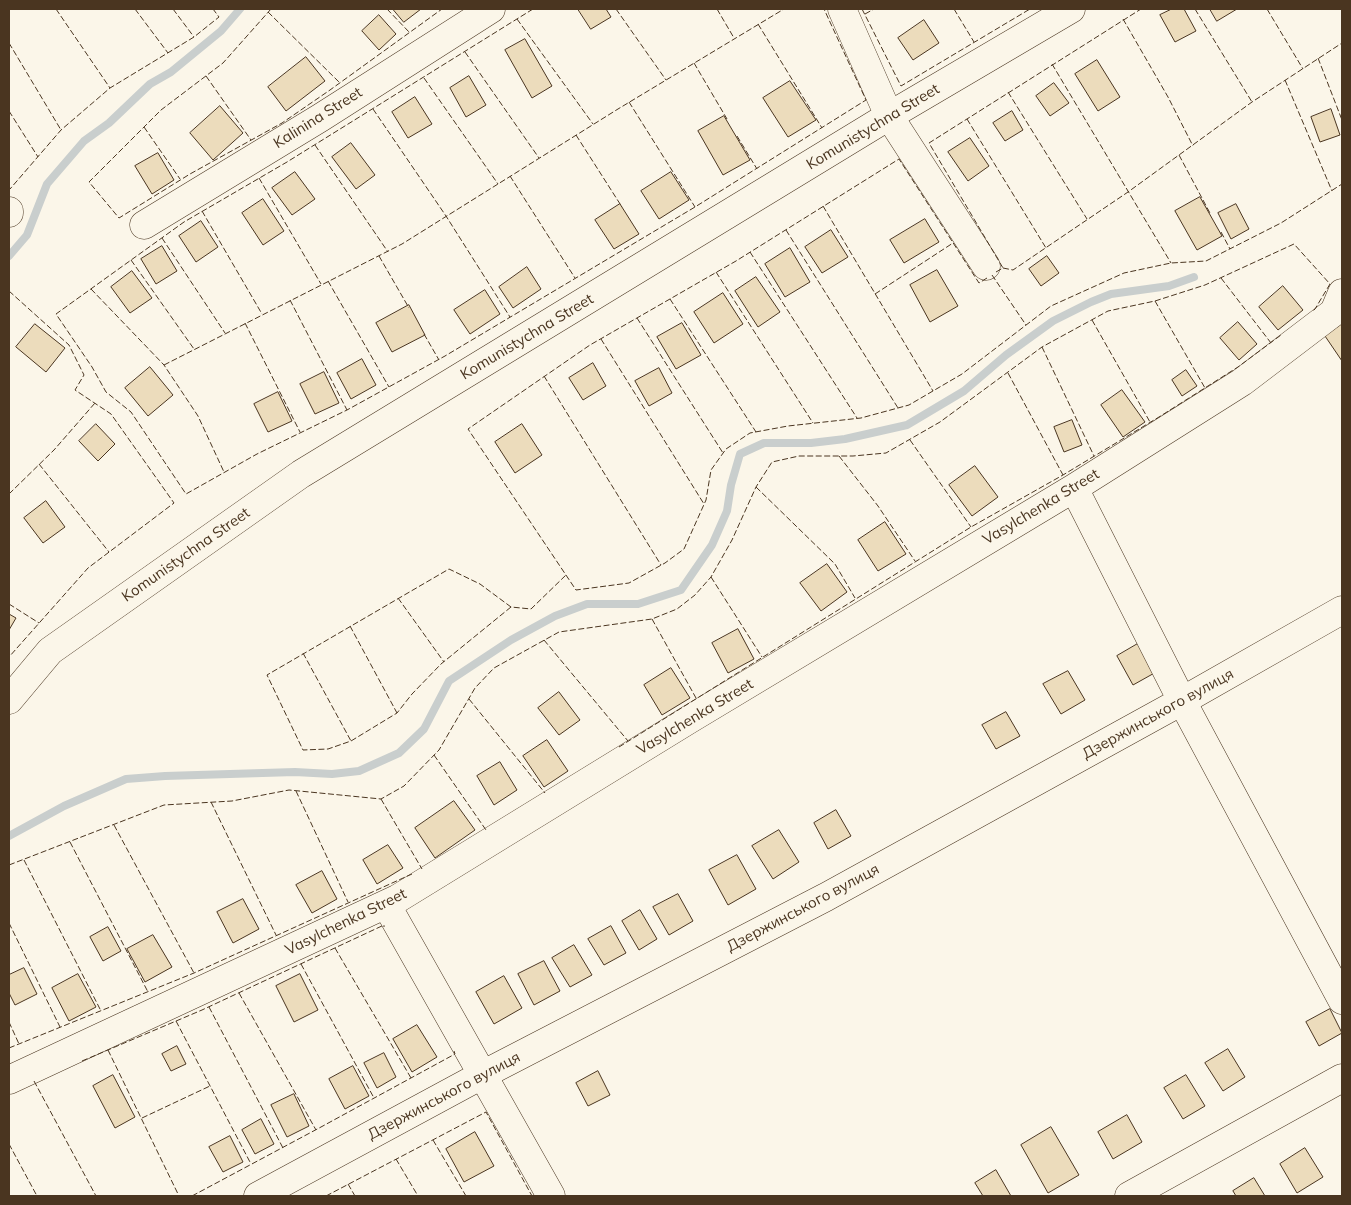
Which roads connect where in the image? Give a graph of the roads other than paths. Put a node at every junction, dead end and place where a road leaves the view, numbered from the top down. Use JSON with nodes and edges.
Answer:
{"nodes":[{"id":1,"x":491,"y":9,"type":"edge"},
{"id":2,"x":842,"y":9,"type":"edge"},
{"id":3,"x":1071,"y":9,"type":"edge"},
{"id":4,"x":889,"y":116,"type":"junction"},
{"id":5,"x":144,"y":225,"type":"dead end"},
{"id":6,"x":986,"y":266,"type":"dead end"},
{"id":7,"x":1342,"y":293,"type":"edge"},
{"id":8,"x":1074,"y":488,"type":"junction"},
{"id":9,"x":1342,"y":610,"type":"edge"},
{"id":10,"x":9,"y":700,"type":"edge"},
{"id":11,"x":1182,"y":701,"type":"junction"},
{"id":12,"x":386,"y":904,"type":"junction"},
{"id":13,"x":1342,"y":1000,"type":"edge"},
{"id":14,"x":482,"y":1075,"type":"junction"},
{"id":15,"x":1342,"y":1078,"type":"edge"},
{"id":16,"x":9,"y":1080,"type":"edge"},
{"id":17,"x":258,"y":1196,"type":"edge"},
{"id":18,"x":551,"y":1196,"type":"edge"},
{"id":19,"x":1129,"y":1196,"type":"edge"}],
"edges":[{"from":1,"to":5,"type":"street","name":"Kalinina Street"},
{"from":2,"to":4,"type":"street"},
{"from":3,"to":4,"type":"street","name":"Komunistychna Street"},
{"from":4,"to":6,"type":"street"},
{"from":4,"to":10,"type":"street","name":"Komunistychna Street"},
{"from":7,"to":8,"type":"street","name":"Vasylchenka Street"},
{"from":8,"to":11,"type":"street"},
{"from":8,"to":12,"type":"street","name":"Vasylchenka Street"},
{"from":9,"to":11,"type":"street","name":"Дзержинського вулиця"},
{"from":11,"to":13,"type":"street"},
{"from":11,"to":14,"type":"street","name":"Дзержинського вулиця"},
{"from":12,"to":14,"type":"street"},
{"from":12,"to":16,"type":"street","name":"Vasylchenka Street"},
{"from":14,"to":17,"type":"street","name":"Дзержинського вулиця"},
{"from":14,"to":18,"type":"street"},
{"from":15,"to":19,"type":"street"}]}
